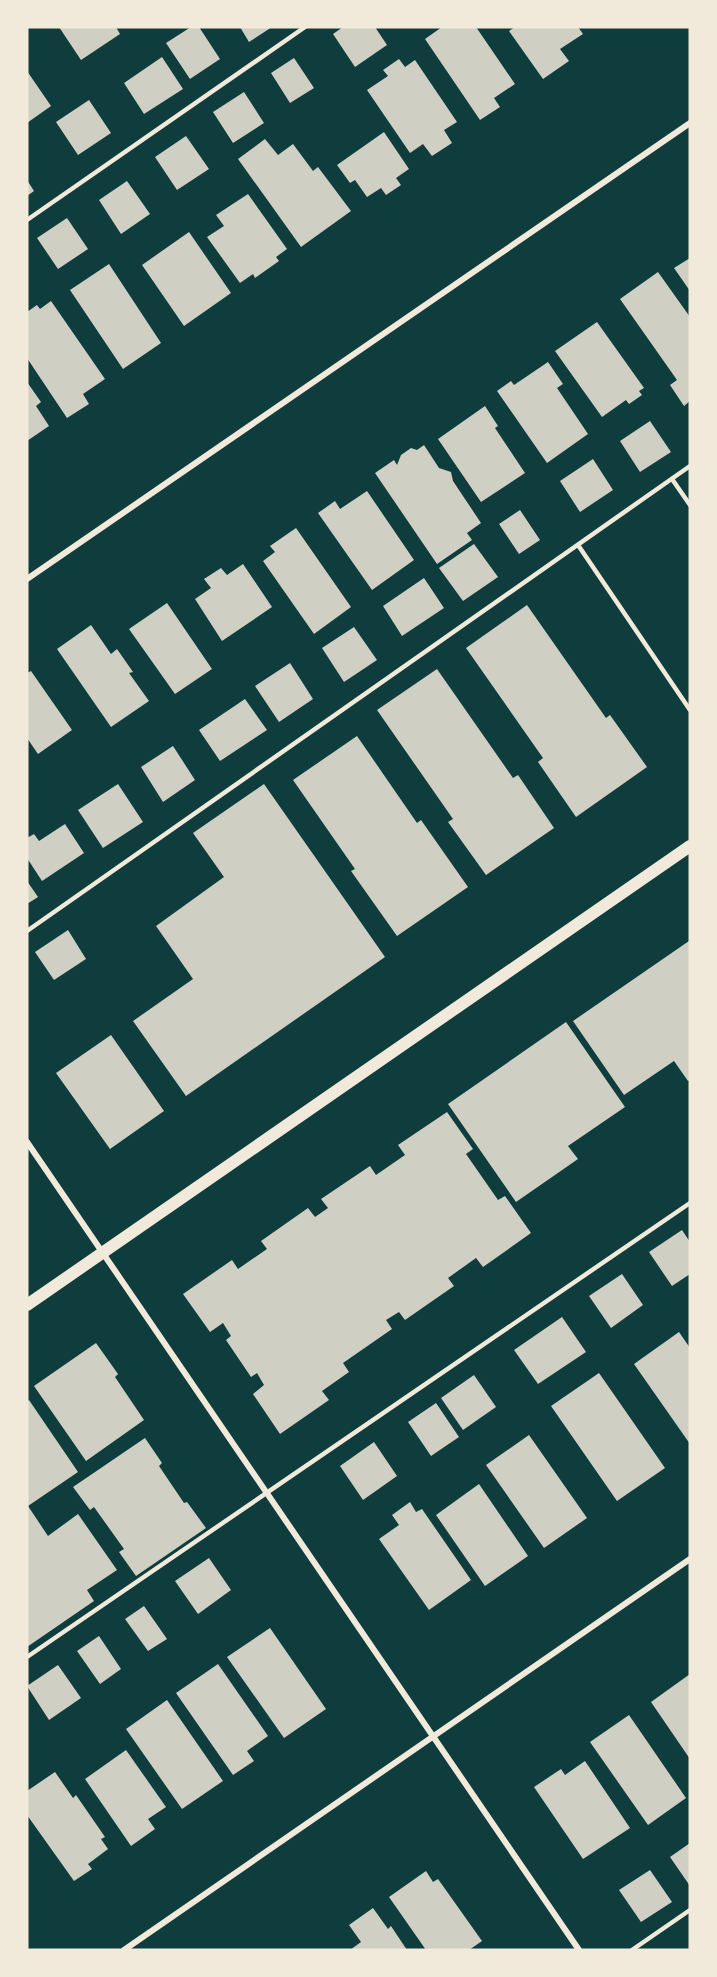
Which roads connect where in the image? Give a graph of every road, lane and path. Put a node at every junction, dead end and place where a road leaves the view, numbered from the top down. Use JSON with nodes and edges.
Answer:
{"nodes":[{"id":1,"x":305,"y":27,"type":"edge"},
{"id":2,"x":690,"y":123,"type":"edge"},
{"id":3,"x":27,"y":220,"type":"edge"},
{"id":4,"x":690,"y":466,"type":"edge"},
{"id":5,"x":672,"y":479,"type":"junction"},
{"id":6,"x":690,"y":505,"type":"edge"},
{"id":7,"x":578,"y":545,"type":"junction"},
{"id":8,"x":27,"y":579,"type":"edge"},
{"id":9,"x":690,"y":710,"type":"edge"},
{"id":10,"x":690,"y":846,"type":"edge"},
{"id":11,"x":27,"y":931,"type":"edge"},
{"id":12,"x":27,"y":1142,"type":"edge"},
{"id":13,"x":690,"y":1203,"type":"edge"},
{"id":14,"x":103,"y":1253,"type":"junction"},
{"id":15,"x":27,"y":1305,"type":"edge"},
{"id":16,"x":267,"y":1492,"type":"junction"},
{"id":17,"x":690,"y":1558,"type":"edge"},
{"id":18,"x":27,"y":1657,"type":"edge"},
{"id":19,"x":433,"y":1737,"type":"junction"},
{"id":20,"x":690,"y":1910,"type":"edge"},
{"id":21,"x":124,"y":1950,"type":"edge"},
{"id":22,"x":579,"y":1950,"type":"edge"},
{"id":23,"x":632,"y":1950,"type":"edge"}],
"edges":[{"from":1,"to":3,"type":"lane"},
{"from":2,"to":8,"type":"street"},
{"from":4,"to":5,"type":"lane"},
{"from":5,"to":6,"type":"lane"},
{"from":5,"to":7,"type":"lane"},
{"from":7,"to":9,"type":"lane"},
{"from":7,"to":11,"type":"lane"},
{"from":10,"to":14,"type":"main road"},
{"from":12,"to":14,"type":"street"},
{"from":13,"to":16,"type":"lane"},
{"from":14,"to":15,"type":"main road"},
{"from":14,"to":16,"type":"street"},
{"from":16,"to":18,"type":"lane"},
{"from":16,"to":19,"type":"street"},
{"from":17,"to":19,"type":"street"},
{"from":19,"to":21,"type":"street"},
{"from":19,"to":22,"type":"street"},
{"from":20,"to":23,"type":"lane"}]}
